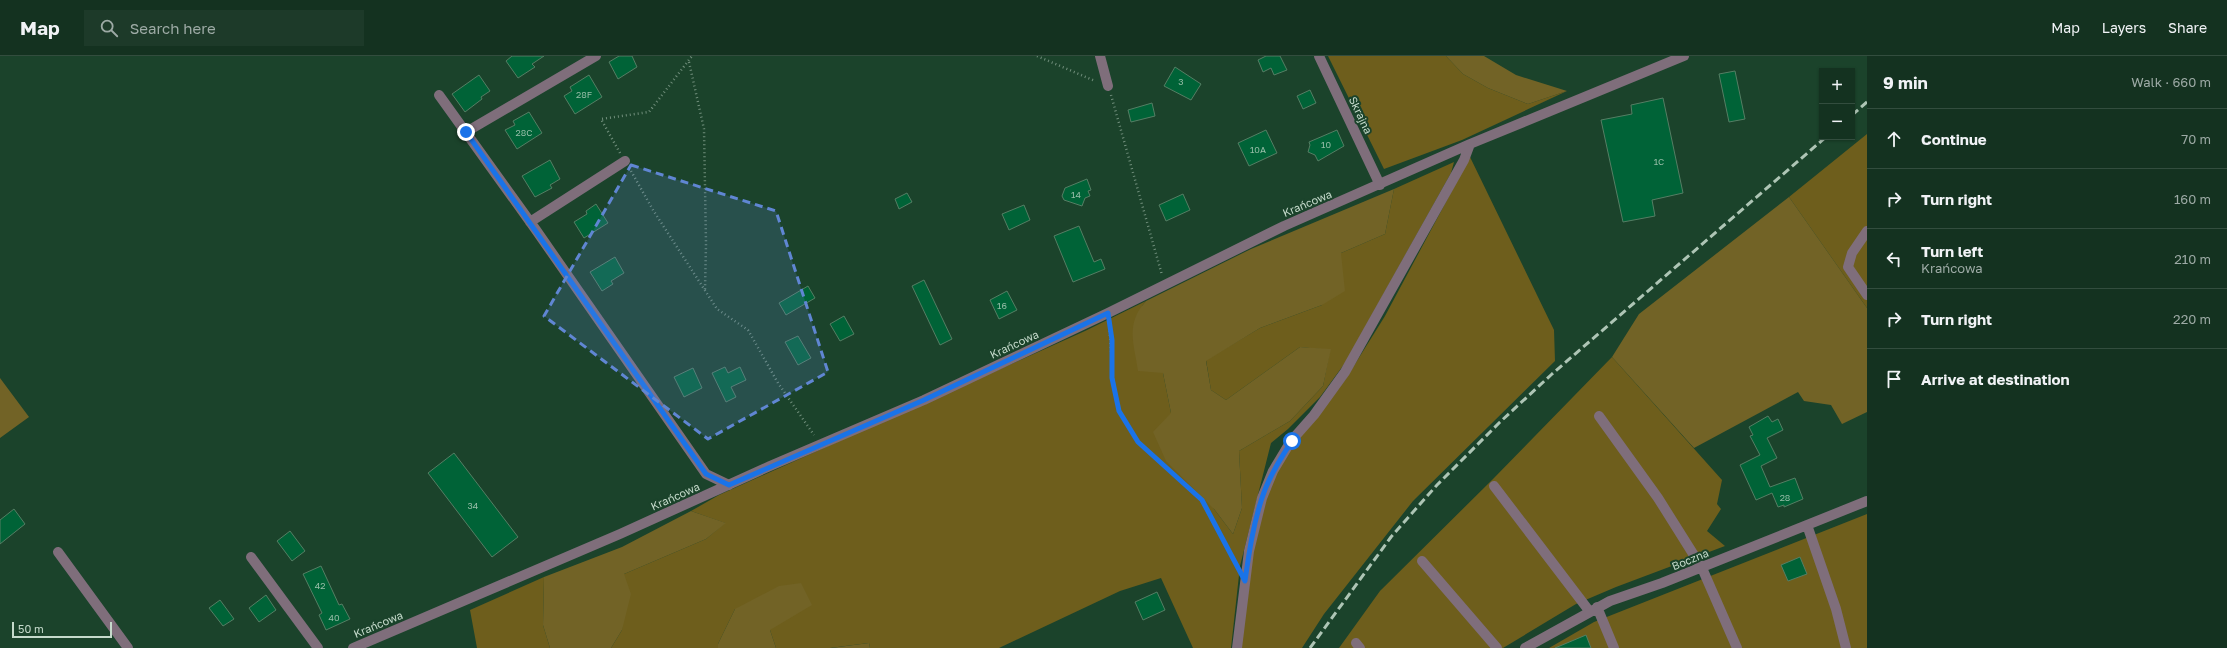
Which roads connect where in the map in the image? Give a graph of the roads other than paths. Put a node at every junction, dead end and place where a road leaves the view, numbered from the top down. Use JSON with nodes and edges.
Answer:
{"nodes":[{"id":1,"x":596,"y":56,"type":"edge"},
{"id":2,"x":1100,"y":56,"type":"edge"},
{"id":3,"x":1320,"y":56,"type":"edge"},
{"id":4,"x":1684,"y":56,"type":"edge"},
{"id":5,"x":1108,"y":86,"type":"road end"},
{"id":6,"x":439,"y":95,"type":"dead end"},
{"id":7,"x":466,"y":132,"type":"junction"},
{"id":8,"x":1470,"y":144,"type":"junction"},
{"id":9,"x":625,"y":161,"type":"road end"},
{"id":10,"x":1380,"y":185,"type":"junction"},
{"id":11,"x":530,"y":222,"type":"junction"},
{"id":12,"x":1867,"y":231,"type":"edge"},
{"id":13,"x":1867,"y":295,"type":"edge"},
{"id":14,"x":1599,"y":416,"type":"dead end"},
{"id":15,"x":729,"y":485,"type":"junction"},
{"id":16,"x":1494,"y":486,"type":"dead end"},
{"id":17,"x":1867,"y":501,"type":"edge"},
{"id":18,"x":1807,"y":525,"type":"junction"},
{"id":19,"x":58,"y":552,"type":"dead end"},
{"id":20,"x":251,"y":557,"type":"dead end"},
{"id":21,"x":1422,"y":561,"type":"dead end"},
{"id":22,"x":1702,"y":568,"type":"junction"},
{"id":23,"x":1594,"y":609,"type":"junction"},
{"id":24,"x":128,"y":648,"type":"edge"},
{"id":25,"x":318,"y":648,"type":"edge"},
{"id":26,"x":353,"y":648,"type":"edge"},
{"id":27,"x":1237,"y":648,"type":"edge"},
{"id":28,"x":1497,"y":648,"type":"edge"},
{"id":29,"x":1525,"y":648,"type":"edge"},
{"id":30,"x":1614,"y":648,"type":"edge"},
{"id":31,"x":1737,"y":648,"type":"edge"},
{"id":32,"x":1846,"y":648,"type":"edge"}],
"edges":[{"from":1,"to":7,"type":"street"},
{"from":2,"to":5,"type":"street"},
{"from":3,"to":10,"type":"street","name":"Skrajna"},
{"from":4,"to":8,"type":"street","name":"Krańcowa"},
{"from":6,"to":7,"type":"street"},
{"from":7,"to":11,"type":"street"},
{"from":8,"to":10,"type":"street","name":"Krańcowa"},
{"from":8,"to":27,"type":"street"},
{"from":9,"to":11,"type":"street"},
{"from":10,"to":15,"type":"street","name":"Krańcowa"},
{"from":11,"to":15,"type":"street"},
{"from":12,"to":13,"type":"street"},
{"from":14,"to":22,"type":"street"},
{"from":15,"to":26,"type":"street","name":"Krańcowa"},
{"from":16,"to":23,"type":"street"},
{"from":17,"to":18,"type":"street","name":"Boczna"},
{"from":18,"to":22,"type":"street","name":"Boczna"},
{"from":18,"to":32,"type":"street"},
{"from":19,"to":24,"type":"street"},
{"from":20,"to":25,"type":"street"},
{"from":21,"to":28,"type":"street"},
{"from":22,"to":23,"type":"street","name":"Boczna"},
{"from":22,"to":31,"type":"street"},
{"from":23,"to":29,"type":"street","name":"Boczna"},
{"from":23,"to":30,"type":"street"}]}
